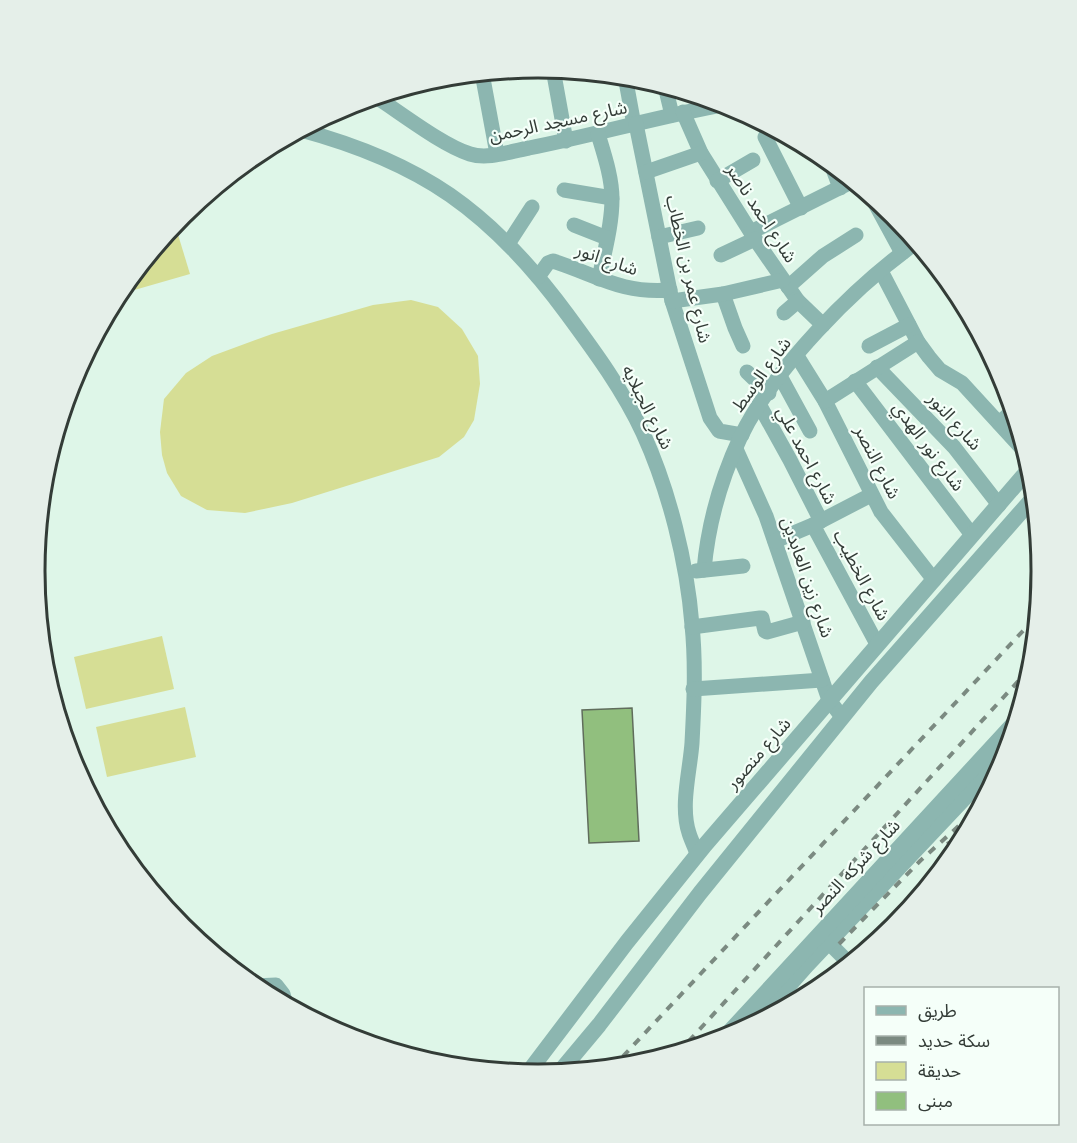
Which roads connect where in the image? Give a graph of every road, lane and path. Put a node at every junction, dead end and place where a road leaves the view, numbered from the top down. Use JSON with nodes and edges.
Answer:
{"nodes":[{"id":1,"x":556,"y":79,"type":"edge"},
{"id":2,"x":484,"y":81,"type":"edge"},
{"id":3,"x":627,"y":86,"type":"edge"},
{"id":4,"x":669,"y":96,"type":"edge"},
{"id":5,"x":385,"y":103,"type":"edge"},
{"id":6,"x":707,"y":108,"type":"edge"},
{"id":7,"x":677,"y":114,"type":"junction"},
{"id":8,"x":635,"y":125,"type":"junction"},
{"id":9,"x":312,"y":133,"type":"edge"},
{"id":10,"x":598,"y":134,"type":"junction"},
{"id":11,"x":765,"y":137,"type":"dead end"},
{"id":12,"x":566,"y":141,"type":"junction"},
{"id":13,"x":701,"y":153,"type":"junction"},
{"id":14,"x":497,"y":154,"type":"junction"},
{"id":15,"x":753,"y":160,"type":"dead end"},
{"id":16,"x":646,"y":172,"type":"junction"},
{"id":17,"x":717,"y":182,"type":"junction"},
{"id":18,"x":845,"y":185,"type":"edge"},
{"id":19,"x":564,"y":190,"type":"dead end"},
{"id":20,"x":612,"y":198,"type":"junction"},
{"id":21,"x":532,"y":207,"type":"dead end"},
{"id":22,"x":801,"y":208,"type":"junction"},
{"id":23,"x":884,"y":220,"type":"edge"},
{"id":24,"x":574,"y":225,"type":"dead end"},
{"id":25,"x":698,"y":228,"type":"dead end"},
{"id":26,"x":753,"y":235,"type":"junction"},
{"id":27,"x":856,"y":235,"type":"dead end"},
{"id":28,"x":659,"y":237,"type":"junction"},
{"id":29,"x":608,"y":238,"type":"junction"},
{"id":30,"x":508,"y":244,"type":"junction"},
{"id":31,"x":911,"y":247,"type":"edge"},
{"id":32,"x":902,"y":253,"type":"junction"},
{"id":33,"x":721,"y":255,"type":"dead end"},
{"id":34,"x":881,"y":271,"type":"junction"},
{"id":35,"x":538,"y":277,"type":"junction"},
{"id":36,"x":599,"y":279,"type":"junction"},
{"id":37,"x":785,"y":284,"type":"junction"},
{"id":38,"x":723,"y":294,"type":"junction"},
{"id":39,"x":671,"y":295,"type":"junction"},
{"id":40,"x":798,"y":300,"type":"junction"},
{"id":41,"x":784,"y":313,"type":"dead end"},
{"id":42,"x":823,"y":325,"type":"junction"},
{"id":43,"x":909,"y":325,"type":"junction"},
{"id":44,"x":918,"y":342,"type":"junction"},
{"id":45,"x":743,"y":346,"type":"dead end"},
{"id":46,"x":869,"y":346,"type":"dead end"},
{"id":47,"x":797,"y":356,"type":"junction"},
{"id":48,"x":877,"y":367,"type":"junction"},
{"id":49,"x":747,"y":372,"type":"dead end"},
{"id":50,"x":780,"y":376,"type":"junction"},
{"id":51,"x":855,"y":381,"type":"junction"},
{"id":52,"x":769,"y":393,"type":"junction"},
{"id":53,"x":825,"y":401,"type":"junction"},
{"id":54,"x":760,"y":406,"type":"junction"},
{"id":55,"x":1007,"y":416,"type":"edge"},
{"id":56,"x":999,"y":423,"type":"junction"},
{"id":57,"x":810,"y":431,"type":"dead end"},
{"id":58,"x":1014,"y":439,"type":"edge"},
{"id":59,"x":739,"y":442,"type":"junction"},
{"id":60,"x":1023,"y":476,"type":"edge"},
{"id":61,"x":871,"y":495,"type":"junction"},
{"id":62,"x":1028,"y":504,"type":"edge"},
{"id":63,"x":999,"y":505,"type":"junction"},
{"id":64,"x":817,"y":523,"type":"junction"},
{"id":65,"x":972,"y":535,"type":"junction"},
{"id":66,"x":775,"y":541,"type":"junction"},
{"id":67,"x":743,"y":566,"type":"dead end"},
{"id":68,"x":704,"y":570,"type":"junction"},
{"id":69,"x":684,"y":572,"type":"junction"},
{"id":70,"x":934,"y":580,"type":"junction"},
{"id":71,"x":803,"y":622,"type":"junction"},
{"id":72,"x":692,"y":627,"type":"junction"},
{"id":73,"x":877,"y":644,"type":"junction"},
{"id":74,"x":822,"y":680,"type":"junction"},
{"id":75,"x":693,"y":689,"type":"junction"},
{"id":76,"x":829,"y":700,"type":"junction"},
{"id":77,"x":842,"y":717,"type":"junction"},
{"id":78,"x":1005,"y":734,"type":"edge"},
{"id":79,"x":988,"y":773,"type":"edge"},
{"id":80,"x":697,"y":854,"type":"junction"},
{"id":81,"x":627,"y":942,"type":"junction"},
{"id":82,"x":829,"y":943,"type":"junction"},
{"id":83,"x":649,"y":959,"type":"junction"},
{"id":84,"x":845,"y":959,"type":"edge"},
{"id":85,"x":268,"y":984,"type":"edge"},
{"id":86,"x":281,"y":992,"type":"edge"},
{"id":87,"x":771,"y":1007,"type":"edge"},
{"id":88,"x":740,"y":1021,"type":"edge"},
{"id":89,"x":566,"y":1064,"type":"edge"},
{"id":90,"x":534,"y":1065,"type":"edge"}],
"edges":[{"from":1,"to":12,"type":"street"},
{"from":2,"to":14,"type":"street"},
{"from":3,"to":8,"type":"street","name":"شارع عمر بن الخطاب"},
{"from":4,"to":7,"type":"street","name":"شارع احمد ناصر"},
{"from":5,"to":14,"type":"street","name":"شارع مسجد الرحمن"},
{"from":6,"to":7,"type":"street","name":"شارع مسجد الرحمن"},
{"from":7,"to":8,"type":"street","name":"شارع مسجد الرحمن"},
{"from":7,"to":13,"type":"street","name":"شارع احمد ناصر"},
{"from":8,"to":10,"type":"street","name":"شارع مسجد الرحمن"},
{"from":8,"to":16,"type":"street","name":"شارع عمر بن الخطاب"},
{"from":9,"to":30,"type":"street","name":"شارع الجبلايه"},
{"from":10,"to":12,"type":"street","name":"شارع مسجد الرحمن"},
{"from":10,"to":20,"type":"street"},
{"from":11,"to":22,"type":"street"},
{"from":12,"to":14,"type":"street","name":"شارع مسجد الرحمن"},
{"from":13,"to":16,"type":"street"},
{"from":13,"to":17,"type":"street","name":"شارع احمد ناصر"},
{"from":15,"to":17,"type":"street"},
{"from":16,"to":28,"type":"street","name":"شارع عمر بن الخطاب"},
{"from":17,"to":26,"type":"street","name":"شارع احمد ناصر"},
{"from":18,"to":22,"type":"street"},
{"from":19,"to":20,"type":"street"},
{"from":20,"to":29,"type":"street"},
{"from":21,"to":30,"type":"street"},
{"from":22,"to":26,"type":"street"},
{"from":23,"to":32,"type":"street"},
{"from":24,"to":29,"type":"street"},
{"from":25,"to":28,"type":"street"},
{"from":26,"to":33,"type":"street"},
{"from":26,"to":37,"type":"street","name":"شارع احمد ناصر"},
{"from":27,"to":37,"type":"street"},
{"from":28,"to":39,"type":"street","name":"شارع عمر بن الخطاب"},
{"from":29,"to":36,"type":"street"},
{"from":30,"to":35,"type":"street","name":"شارع الجبلايه"},
{"from":31,"to":32,"type":"street","name":"شارع الوسط"},
{"from":32,"to":34,"type":"street","name":"شارع الوسط"},
{"from":34,"to":42,"type":"street","name":"شارع الوسط"},
{"from":34,"to":43,"type":"street"},
{"from":35,"to":36,"type":"street","name":"شارع انور"},
{"from":35,"to":69,"type":"street","name":"شارع الجبلايه"},
{"from":36,"to":39,"type":"street","name":"شارع انور"},
{"from":37,"to":38,"type":"street","name":"شارع انور"},
{"from":37,"to":40,"type":"street","name":"شارع احمد ناصر"},
{"from":38,"to":39,"type":"street","name":"شارع انور"},
{"from":38,"to":45,"type":"street"},
{"from":39,"to":59,"type":"street","name":"شارع عمر بن الخطاب"},
{"from":40,"to":41,"type":"street"},
{"from":40,"to":42,"type":"street","name":"شارع احمد ناصر"},
{"from":42,"to":47,"type":"street","name":"شارع الوسط"},
{"from":43,"to":44,"type":"street"},
{"from":43,"to":46,"type":"street"},
{"from":44,"to":48,"type":"street"},
{"from":44,"to":56,"type":"street"},
{"from":47,"to":50,"type":"street","name":"شارع الوسط"},
{"from":47,"to":53,"type":"street","name":"شارع النصر"},
{"from":48,"to":51,"type":"street"},
{"from":48,"to":63,"type":"street","name":"شارع النور"},
{"from":49,"to":52,"type":"street"},
{"from":50,"to":52,"type":"street","name":"شارع الوسط"},
{"from":50,"to":57,"type":"street"},
{"from":51,"to":53,"type":"street"},
{"from":51,"to":65,"type":"street","name":"شارع نور الهدي"},
{"from":52,"to":54,"type":"street","name":"شارع الوسط"},
{"from":53,"to":61,"type":"street","name":"شارع النصر"},
{"from":54,"to":59,"type":"street","name":"شارع الوسط"},
{"from":54,"to":64,"type":"street","name":"شارع احمد علي"},
{"from":55,"to":56,"type":"street"},
{"from":56,"to":58,"type":"street"},
{"from":59,"to":66,"type":"street","name":"شارع زين العابدين"},
{"from":59,"to":68,"type":"street","name":"شارع الوسط"},
{"from":60,"to":63,"type":"street","name":"شارع منصور"},
{"from":61,"to":64,"type":"street"},
{"from":61,"to":70,"type":"street","name":"شارع النصر"},
{"from":62,"to":77,"type":"street"},
{"from":63,"to":65,"type":"street","name":"شارع منصور"},
{"from":64,"to":66,"type":"street"},
{"from":64,"to":73,"type":"street","name":"شارع الخطيب"},
{"from":65,"to":70,"type":"street","name":"شارع منصور"},
{"from":66,"to":71,"type":"street","name":"شارع زين العابدين"},
{"from":67,"to":68,"type":"street"},
{"from":68,"to":69,"type":"street"},
{"from":69,"to":72,"type":"street","name":"شارع الجبلايه"},
{"from":70,"to":73,"type":"street","name":"شارع منصور"},
{"from":71,"to":72,"type":"street"},
{"from":71,"to":74,"type":"street","name":"شارع زين العابدين"},
{"from":72,"to":75,"type":"street","name":"شارع الجبلايه"},
{"from":73,"to":76,"type":"street","name":"شارع منصور"},
{"from":74,"to":75,"type":"street"},
{"from":74,"to":76,"type":"street","name":"شارع زين العابدين"},
{"from":75,"to":80,"type":"street","name":"شارع الجبلايه"},
{"from":76,"to":77,"type":"street","name":"شارع زين العابدين"},
{"from":76,"to":80,"type":"street","name":"شارع منصور"},
{"from":77,"to":83,"type":"street"},
{"from":78,"to":88,"type":"street","name":"شارع شركه النصر"},
{"from":79,"to":82,"type":"street","name":"شارع شركه النصر"},
{"from":80,"to":81,"type":"street","name":"شارع منصور"},
{"from":81,"to":83,"type":"street"},
{"from":81,"to":90,"type":"street","name":"شارع منصور"},
{"from":82,"to":84,"type":"street"},
{"from":82,"to":87,"type":"street","name":"شارع شركه النصر"},
{"from":83,"to":89,"type":"street"},
{"from":85,"to":86,"type":"street"}]}
